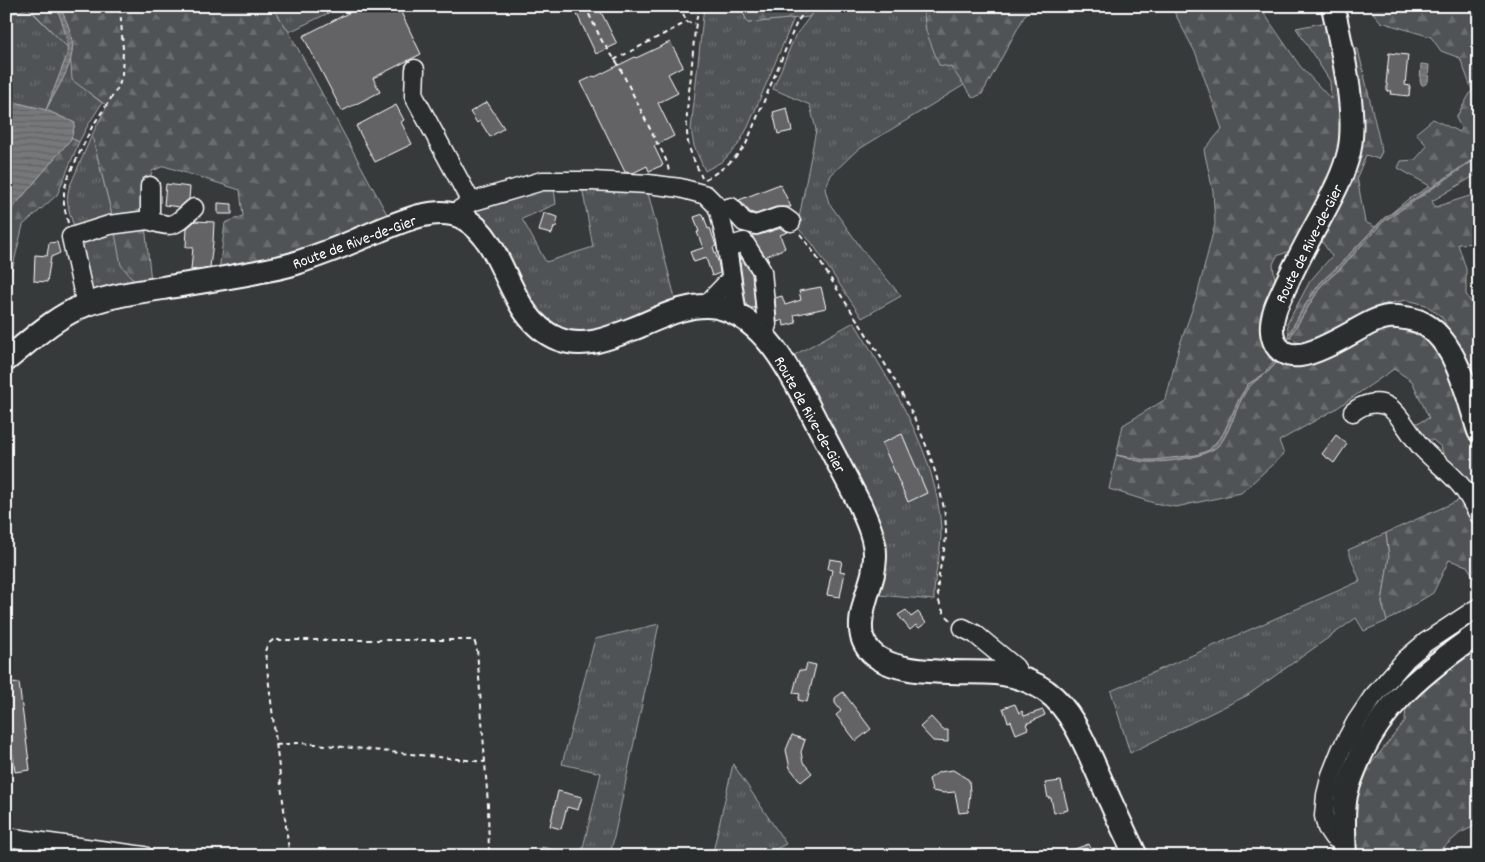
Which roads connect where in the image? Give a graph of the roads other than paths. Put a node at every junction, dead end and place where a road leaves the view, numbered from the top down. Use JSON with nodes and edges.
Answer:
{"nodes":[{"id":1,"x":1333,"y":6,"type":"edge"},
{"id":2,"x":415,"y":69,"type":"dead end"},
{"id":3,"x":150,"y":186,"type":"dead end"},
{"id":4,"x":194,"y":208,"type":"dead end"},
{"id":5,"x":462,"y":208,"type":"junction"},
{"id":6,"x":719,"y":211,"type":"junction"},
{"id":7,"x":148,"y":220,"type":"junction"},
{"id":8,"x":791,"y":222,"type":"road end"},
{"id":9,"x":727,"y":247,"type":"junction"},
{"id":10,"x":731,"y":278,"type":"junction"},
{"id":11,"x":86,"y":305,"type":"junction"},
{"id":12,"x":706,"y":306,"type":"junction"},
{"id":13,"x":737,"y":315,"type":"junction"},
{"id":14,"x":764,"y":336,"type":"junction"},
{"id":15,"x":6,"y":360,"type":"edge"},
{"id":16,"x":1353,"y":412,"type":"dead end"},
{"id":17,"x":1479,"y":431,"type":"edge"},
{"id":18,"x":1479,"y":516,"type":"edge"},
{"id":19,"x":1479,"y":607,"type":"edge"},
{"id":20,"x":963,"y":628,"type":"road end"},
{"id":21,"x":1479,"y":633,"type":"edge"},
{"id":22,"x":1023,"y":680,"type":"junction"},
{"id":23,"x":6,"y":838,"type":"edge"},
{"id":24,"x":1345,"y":850,"type":"edge"},
{"id":25,"x":104,"y":853,"type":"edge"},
{"id":26,"x":144,"y":856,"type":"edge"},
{"id":27,"x":1136,"y":856,"type":"edge"}],
"edges":[{"from":1,"to":17,"type":"main road","name":"Route de Rive-de-Gier"},
{"from":2,"to":5,"type":"street"},
{"from":3,"to":7,"type":"street"},
{"from":4,"to":7,"type":"street"},
{"from":5,"to":6,"type":"street"},
{"from":5,"to":11,"type":"main road","name":"Route de Rive-de-Gier"},
{"from":5,"to":12,"type":"main road","name":"Route de Rive-de-Gier"},
{"from":6,"to":8,"type":"street"},
{"from":6,"to":9,"type":"street"},
{"from":7,"to":11,"type":"street"},
{"from":9,"to":10,"type":"street"},
{"from":9,"to":14,"type":"street"},
{"from":10,"to":12,"type":"street"},
{"from":10,"to":13,"type":"street"},
{"from":11,"to":15,"type":"main road","name":"Route de Rive-de-Gier"},
{"from":12,"to":13,"type":"main road","name":"Route de Rive-de-Gier"},
{"from":13,"to":14,"type":"main road","name":"Route de Rive-de-Gier"},
{"from":14,"to":22,"type":"main road","name":"Route de Rive-de-Gier"},
{"from":16,"to":18,"type":"street"},
{"from":19,"to":24,"type":"street"},
{"from":20,"to":22,"type":"street"},
{"from":21,"to":24,"type":"main road"},
{"from":22,"to":27,"type":"main road","name":"Route de Rive-de-Gier"},
{"from":23,"to":25,"type":"street"},
{"from":25,"to":26,"type":"street"}]}
